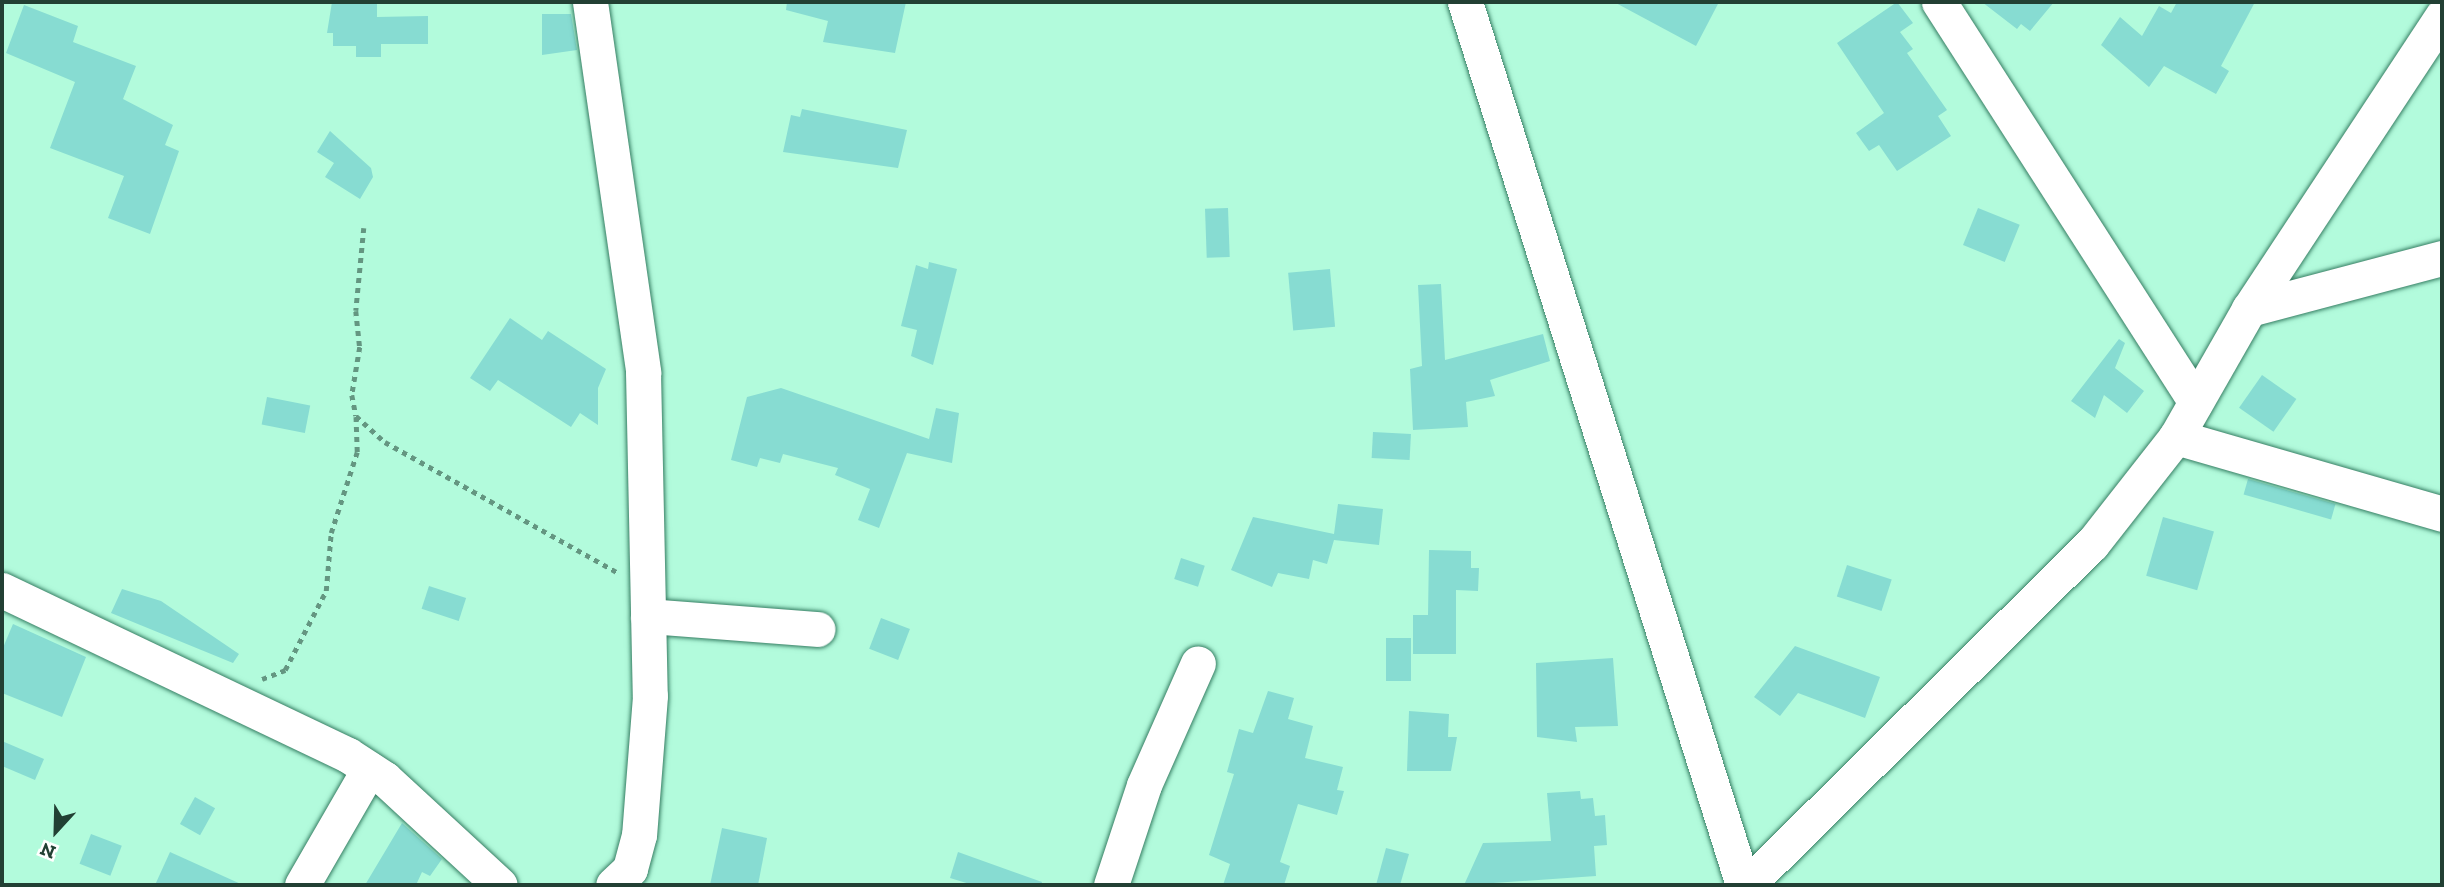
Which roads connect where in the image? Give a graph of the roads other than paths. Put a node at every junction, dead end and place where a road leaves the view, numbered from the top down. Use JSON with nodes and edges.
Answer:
{"nodes":[{"id":1,"x":590,"y":2,"type":"edge"},
{"id":2,"x":1465,"y":2,"type":"edge"},
{"id":3,"x":1939,"y":2,"type":"edge"},
{"id":4,"x":2442,"y":16,"type":"edge"},
{"id":5,"x":2442,"y":258,"type":"edge"},
{"id":6,"x":2249,"y":309,"type":"junction"},
{"id":7,"x":2196,"y":402,"type":"junction"},
{"id":8,"x":2176,"y":437,"type":"junction"},
{"id":9,"x":2442,"y":514,"type":"edge"},
{"id":10,"x":2,"y":590,"type":"edge"},
{"id":11,"x":647,"y":607,"type":"junction"},
{"id":12,"x":818,"y":629,"type":"dead end"},
{"id":13,"x":1198,"y":663,"type":"dead end"},
{"id":14,"x":369,"y":769,"type":"junction"},
{"id":15,"x":623,"y":880,"type":"edge"},
{"id":16,"x":302,"y":885,"type":"edge"},
{"id":17,"x":500,"y":885,"type":"edge"},
{"id":18,"x":1111,"y":885,"type":"edge"},
{"id":19,"x":1745,"y":885,"type":"edge"}],
"edges":[{"from":1,"to":11,"type":"street"},
{"from":2,"to":19,"type":"street"},
{"from":3,"to":7,"type":"street"},
{"from":4,"to":6,"type":"street"},
{"from":5,"to":6,"type":"street"},
{"from":6,"to":7,"type":"street"},
{"from":7,"to":8,"type":"street"},
{"from":8,"to":9,"type":"street"},
{"from":8,"to":19,"type":"street"},
{"from":10,"to":14,"type":"street"},
{"from":11,"to":12,"type":"street"},
{"from":11,"to":15,"type":"street"},
{"from":13,"to":18,"type":"street"},
{"from":14,"to":16,"type":"street"},
{"from":14,"to":17,"type":"street"}]}
